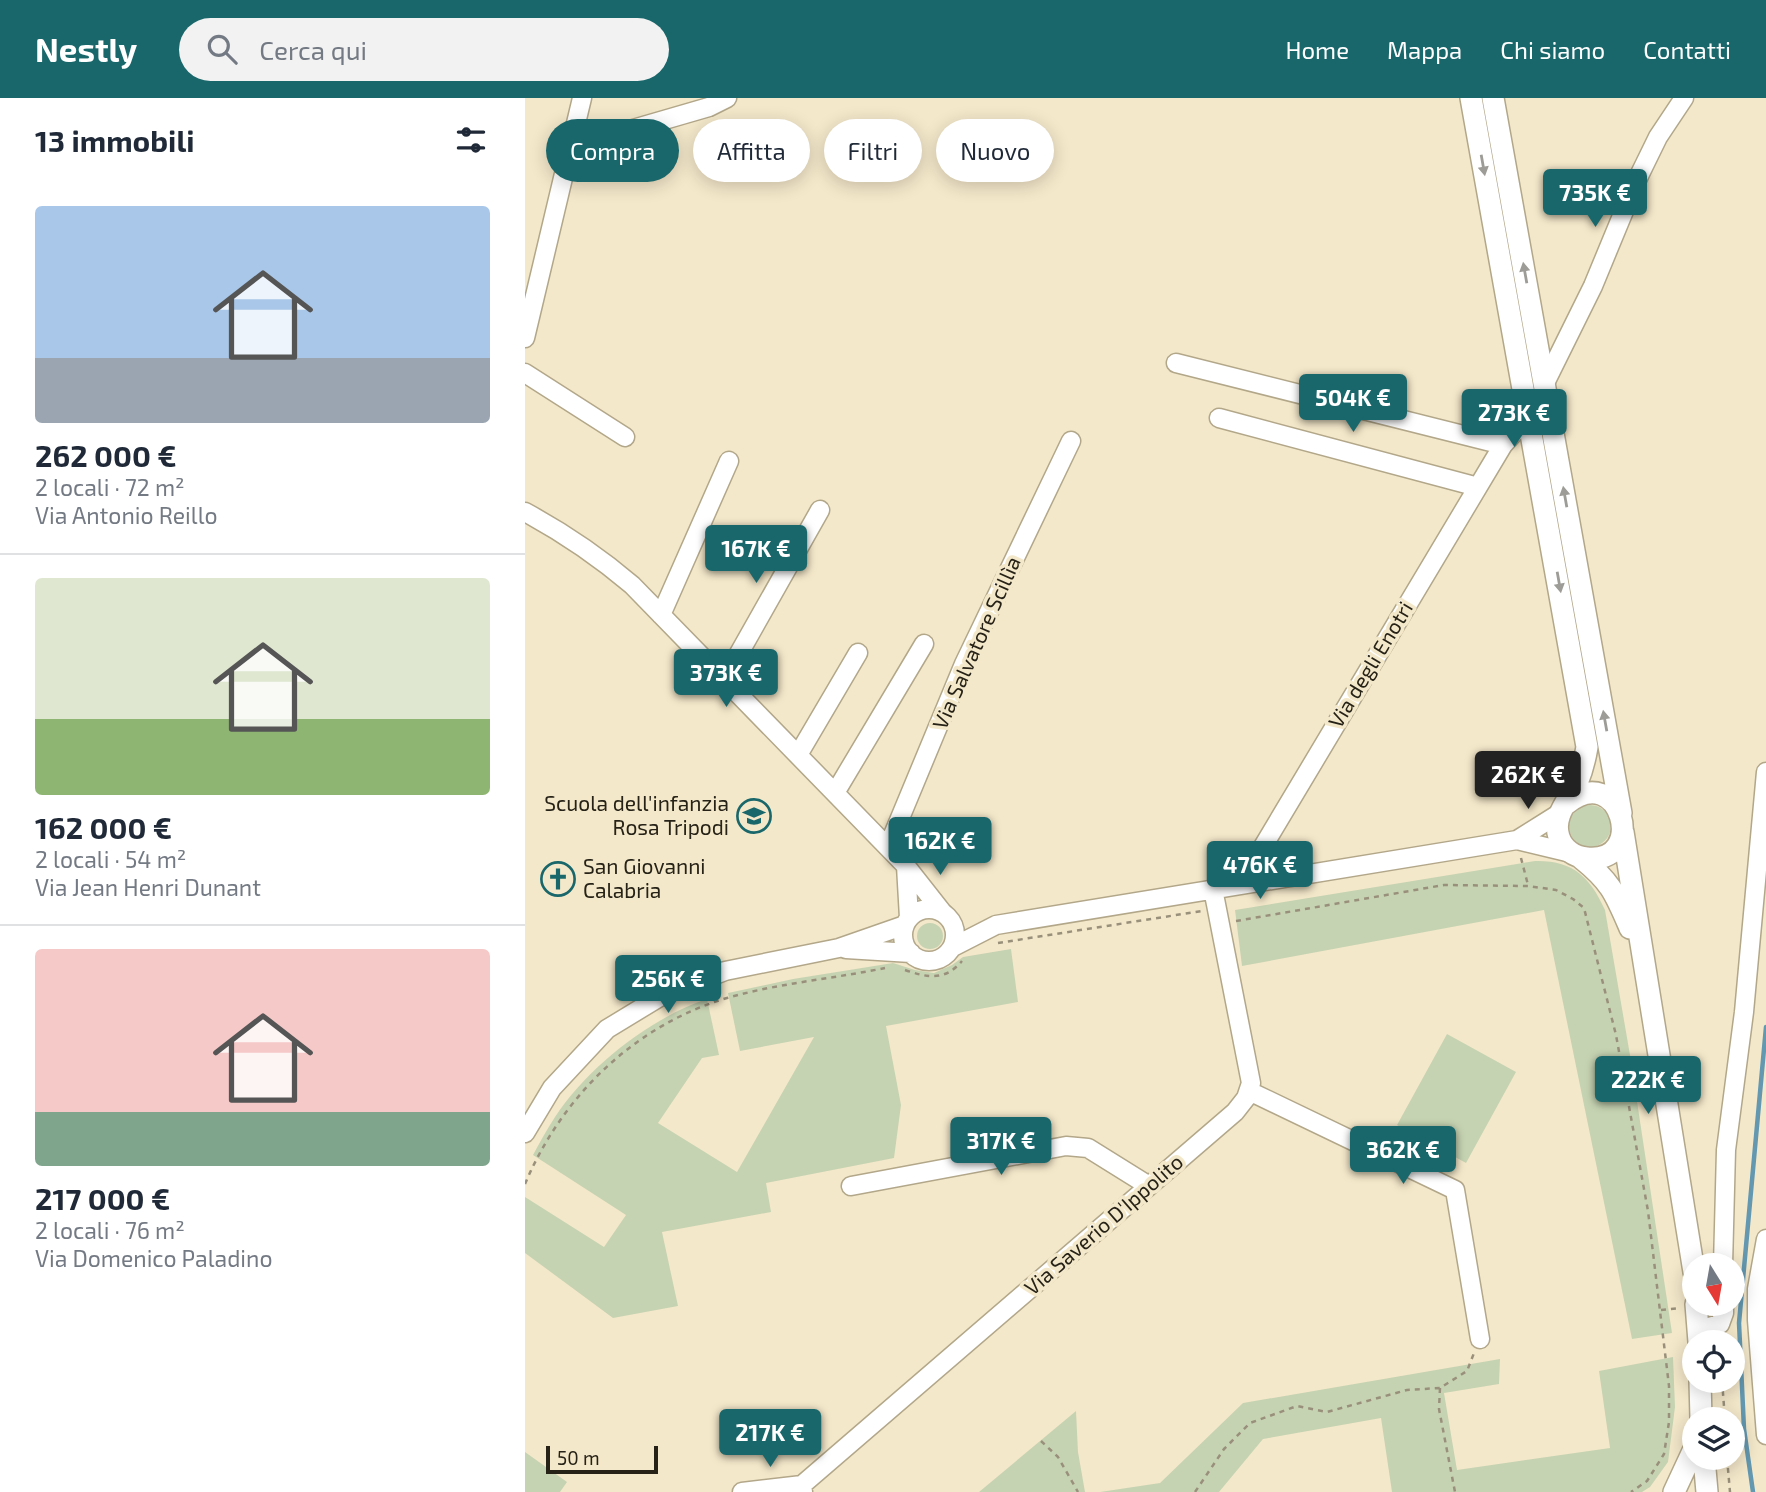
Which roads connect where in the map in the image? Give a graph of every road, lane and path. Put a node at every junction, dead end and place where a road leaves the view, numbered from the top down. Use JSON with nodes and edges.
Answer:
{"nodes":[{"id":1,"x":582,"y":98,"type":"edge"},
{"id":2,"x":727,"y":98,"type":"edge"},
{"id":3,"x":1471,"y":98,"type":"edge"},
{"id":4,"x":1493,"y":98,"type":"edge"},
{"id":5,"x":1683,"y":98,"type":"edge"},
{"id":6,"x":577,"y":119,"type":"edge"},
{"id":7,"x":668,"y":119,"type":"edge"},
{"id":8,"x":563,"y":182,"type":"edge"},
{"id":9,"x":525,"y":338,"type":"edge"},
{"id":10,"x":1176,"y":363,"type":"dead end"},
{"id":11,"x":525,"y":373,"type":"edge"},
{"id":12,"x":1545,"y":383,"type":"junction"},
{"id":13,"x":1529,"y":416,"type":"junction"},
{"id":14,"x":1219,"y":418,"type":"dead end"},
{"id":15,"x":625,"y":437,"type":"dead end"},
{"id":16,"x":1071,"y":441,"type":"dead end"},
{"id":17,"x":1503,"y":445,"type":"junction"},
{"id":18,"x":729,"y":461,"type":"dead end"},
{"id":19,"x":1478,"y":487,"type":"junction"},
{"id":20,"x":820,"y":510,"type":"dead end"},
{"id":21,"x":525,"y":512,"type":"edge"},
{"id":22,"x":525,"y":527,"type":"edge"},
{"id":23,"x":562,"y":533,"type":"junction"},
{"id":24,"x":661,"y":615,"type":"junction"},
{"id":25,"x":924,"y":644,"type":"dead end"},
{"id":26,"x":858,"y":653,"type":"dead end"},
{"id":27,"x":724,"y":680,"type":"junction"},
{"id":28,"x":798,"y":755,"type":"junction"},
{"id":29,"x":1766,"y":772,"type":"edge"},
{"id":30,"x":835,"y":793,"type":"junction"},
{"id":31,"x":1563,"y":808,"type":"junction"},
{"id":32,"x":1622,"y":822,"type":"junction"},
{"id":33,"x":1517,"y":841,"type":"junction"},
{"id":34,"x":888,"y":847,"type":"junction"},
{"id":35,"x":1576,"y":855,"type":"junction"},
{"id":36,"x":906,"y":866,"type":"junction"},
{"id":37,"x":1240,"y":885,"type":"junction"},
{"id":38,"x":1213,"y":889,"type":"junction"},
{"id":39,"x":947,"y":915,"type":"junction"},
{"id":40,"x":1218,"y":915,"type":"junction"},
{"id":41,"x":907,"y":922,"type":"junction"},
{"id":42,"x":996,"y":925,"type":"junction"},
{"id":43,"x":990,"y":945,"type":"dead end"},
{"id":44,"x":839,"y":948,"type":"junction"},
{"id":45,"x":959,"y":952,"type":"junction"},
{"id":46,"x":911,"y":953,"type":"junction"},
{"id":47,"x":1642,"y":956,"type":"junction"},
{"id":48,"x":889,"y":968,"type":"dead end"},
{"id":49,"x":899,"y":968,"type":"dead end"},
{"id":50,"x":1249,"y":1091,"type":"junction"},
{"id":51,"x":525,"y":1133,"type":"edge"},
{"id":52,"x":525,"y":1184,"type":"edge"},
{"id":53,"x":851,"y":1186,"type":"dead end"},
{"id":54,"x":1149,"y":1186,"type":"junction"},
{"id":55,"x":1766,"y":1239,"type":"edge"},
{"id":56,"x":1691,"y":1253,"type":"edge"},
{"id":57,"x":1723,"y":1253,"type":"edge"},
{"id":58,"x":1723,"y":1316,"type":"edge"},
{"id":59,"x":1710,"y":1330,"type":"edge"},
{"id":60,"x":1481,"y":1339,"type":"joint"},
{"id":61,"x":1440,"y":1388,"type":"junction"},
{"id":62,"x":1766,"y":1435,"type":"edge"},
{"id":63,"x":1041,"y":1441,"type":"dead end"},
{"id":64,"x":1684,"y":1470,"type":"edge"},
{"id":65,"x":1705,"y":1470,"type":"edge"},
{"id":66,"x":1728,"y":1470,"type":"edge"},
{"id":67,"x":803,"y":1488,"type":"edge"},
{"id":68,"x":742,"y":1492,"type":"edge"},
{"id":69,"x":1077,"y":1492,"type":"edge"},
{"id":70,"x":1195,"y":1492,"type":"edge"},
{"id":71,"x":1455,"y":1492,"type":"edge"},
{"id":72,"x":1631,"y":1492,"type":"edge"},
{"id":73,"x":1674,"y":1492,"type":"edge"},
{"id":74,"x":1707,"y":1492,"type":"edge"},
{"id":75,"x":1730,"y":1492,"type":"edge"}],
"edges":[{"from":1,"to":6,"type":"street"},
{"from":2,"to":7,"type":"street"},
{"from":3,"to":13,"type":"main road","one_way":true},
{"from":12,"to":4,"type":"main road","one_way":true},
{"from":5,"to":12,"type":"street"},
{"from":8,"to":9,"type":"street"},
{"from":10,"to":17,"type":"street"},
{"from":11,"to":15,"type":"street"},
{"from":32,"to":12,"type":"main road","one_way":true},
{"from":13,"to":17,"type":"street","name":"Via degli Enotri"},
{"from":13,"to":31,"type":"main road","one_way":true},
{"from":14,"to":19,"type":"street"},
{"from":16,"to":34,"type":"street","name":"Via Salvatore Scillìa"},
{"from":17,"to":19,"type":"street","name":"Via degli Enotri"},
{"from":18,"to":24,"type":"street"},
{"from":19,"to":37,"type":"street","name":"Via degli Enotri"},
{"from":20,"to":27,"type":"street"},
{"from":21,"to":23,"type":"street"},
{"from":22,"to":23,"type":"street"},
{"from":23,"to":24,"type":"street"},
{"from":24,"to":27,"type":"street"},
{"from":25,"to":30,"type":"street"},
{"from":26,"to":28,"type":"street"},
{"from":27,"to":28,"type":"street"},
{"from":28,"to":30,"type":"street"},
{"from":29,"to":57,"type":"street"},
{"from":30,"to":34,"type":"street"},
{"from":31,"to":32,"type":"main road"},
{"from":31,"to":33,"type":"street"},
{"from":31,"to":35,"type":"main road"},
{"from":32,"to":35,"type":"main road"},
{"from":32,"to":47,"type":"main road"},
{"from":33,"to":35,"type":"street"},
{"from":33,"to":37,"type":"street"},
{"from":34,"to":36,"type":"street"},
{"from":35,"to":47,"type":"main road"},
{"from":36,"to":39,"type":"street"},
{"from":36,"to":41,"type":"street"},
{"from":37,"to":38,"type":"street"},
{"from":38,"to":40,"type":"street"},
{"from":38,"to":42,"type":"street"},
{"from":39,"to":41,"type":"street"},
{"from":39,"to":42,"type":"street"},
{"from":39,"to":45,"type":"street"},
{"from":40,"to":43,"type":"path"},
{"from":40,"to":50,"type":"street"},
{"from":40,"to":72,"type":"path"},
{"from":41,"to":44,"type":"street"},
{"from":41,"to":46,"type":"street"},
{"from":42,"to":45,"type":"street"},
{"from":44,"to":46,"type":"street"},
{"from":44,"to":51,"type":"street"},
{"from":45,"to":46,"type":"street"},
{"from":45,"to":49,"type":"path"},
{"from":47,"to":56,"type":"main road"},
{"from":48,"to":52,"type":"path"},
{"from":50,"to":54,"type":"street","name":"Via Saverio D'Ippolito"},
{"from":50,"to":60,"type":"street"},
{"from":53,"to":54,"type":"street"},
{"from":54,"to":67,"type":"street","name":"Via Saverio D'Ippolito"},
{"from":55,"to":62,"type":"street"},
{"from":58,"to":59,"type":"street"},
{"from":60,"to":61,"type":"path"},
{"from":61,"to":70,"type":"path"},
{"from":61,"to":71,"type":"path"},
{"from":63,"to":69,"type":"path"},
{"from":64,"to":73,"type":"main road"},
{"from":65,"to":74,"type":"main road"},
{"from":66,"to":75,"type":"path"},
{"from":67,"to":68,"type":"street"}]}
